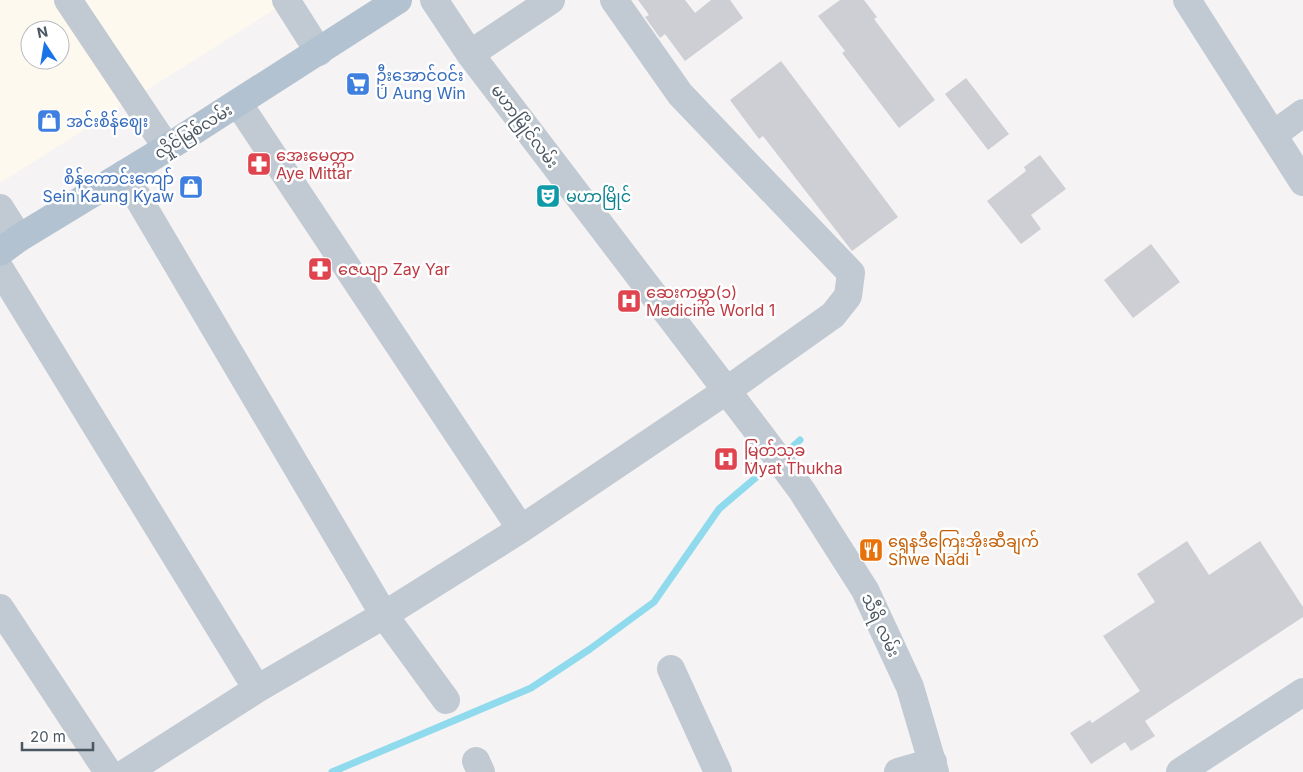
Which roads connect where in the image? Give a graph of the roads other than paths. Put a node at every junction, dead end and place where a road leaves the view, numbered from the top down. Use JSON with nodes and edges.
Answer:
{"nodes":[{"id":1,"x":68,"y":0,"type":"edge"},
{"id":2,"x":286,"y":0,"type":"edge"},
{"id":3,"x":434,"y":0,"type":"edge"},
{"id":4,"x":552,"y":0,"type":"edge"},
{"id":5,"x":614,"y":0,"type":"edge"},
{"id":6,"x":1188,"y":0,"type":"edge"},
{"id":7,"x":387,"y":3,"type":"edge"},
{"id":8,"x":319,"y":52,"type":"junction"},
{"id":9,"x":470,"y":54,"type":"junction"},
{"id":10,"x":238,"y":103,"type":"junction"},
{"id":11,"x":1303,"y":113,"type":"edge"},
{"id":12,"x":1273,"y":135,"type":"junction"},
{"id":13,"x":167,"y":148,"type":"junction"},
{"id":14,"x":124,"y":174,"type":"junction"},
{"id":15,"x":1303,"y":182,"type":"edge"},
{"id":16,"x":0,"y":208,"type":"edge"},
{"id":17,"x":10,"y":245,"type":"edge"},
{"id":18,"x":0,"y":269,"type":"edge"},
{"id":19,"x":726,"y":391,"type":"junction"},
{"id":20,"x":765,"y":441,"type":"joint"},
{"id":21,"x":521,"y":529,"type":"junction"},
{"id":22,"x":0,"y":608,"type":"edge"},
{"id":23,"x":384,"y":615,"type":"junction"},
{"id":24,"x":671,"y":669,"type":"dead end"},
{"id":25,"x":257,"y":689,"type":"junction"},
{"id":26,"x":1303,"y":692,"type":"edge"},
{"id":27,"x":446,"y":700,"type":"dead end"},
{"id":28,"x":934,"y":767,"type":"edge"},
{"id":29,"x":1188,"y":770,"type":"edge"},
{"id":30,"x":108,"y":772,"type":"edge"},
{"id":31,"x":127,"y":772,"type":"edge"},
{"id":32,"x":718,"y":772,"type":"edge"},
{"id":33,"x":898,"y":772,"type":"edge"}],
"edges":[{"from":1,"to":13,"type":"street"},
{"from":2,"to":8,"type":"street"},
{"from":3,"to":9,"type":"street","name":"မဟာမြိုင်လမ်း"},
{"from":4,"to":9,"type":"street"},
{"from":5,"to":19,"type":"street"},
{"from":6,"to":12,"type":"street"},
{"from":7,"to":8,"type":"main road","name":"လှိုင်မြစ်လမ်း"},
{"from":8,"to":10,"type":"main road","name":"လှိုင်မြစ်လမ်း"},
{"from":9,"to":19,"type":"street","name":"မဟာမြိုင်လမ်း"},
{"from":10,"to":13,"type":"main road","name":"လှိုင်မြစ်လမ်း"},
{"from":10,"to":21,"type":"street"},
{"from":11,"to":12,"type":"street"},
{"from":12,"to":15,"type":"street"},
{"from":13,"to":14,"type":"main road","name":"လှိုင်မြစ်လမ်း"},
{"from":14,"to":17,"type":"main road","name":"လှိုင်မြစ်လမ်း"},
{"from":14,"to":23,"type":"street"},
{"from":16,"to":17,"type":"street"},
{"from":18,"to":25,"type":"street"},
{"from":19,"to":20,"type":"street","name":"မဟာမြိုင်လမ်း"},
{"from":19,"to":21,"type":"street"},
{"from":20,"to":28,"type":"street","name":"သီရိ လမ်း"},
{"from":21,"to":23,"type":"street"},
{"from":22,"to":30,"type":"street"},
{"from":23,"to":25,"type":"street"},
{"from":23,"to":27,"type":"street"},
{"from":24,"to":32,"type":"street"},
{"from":25,"to":31,"type":"street"},
{"from":26,"to":29,"type":"street"},
{"from":28,"to":33,"type":"street"}]}
